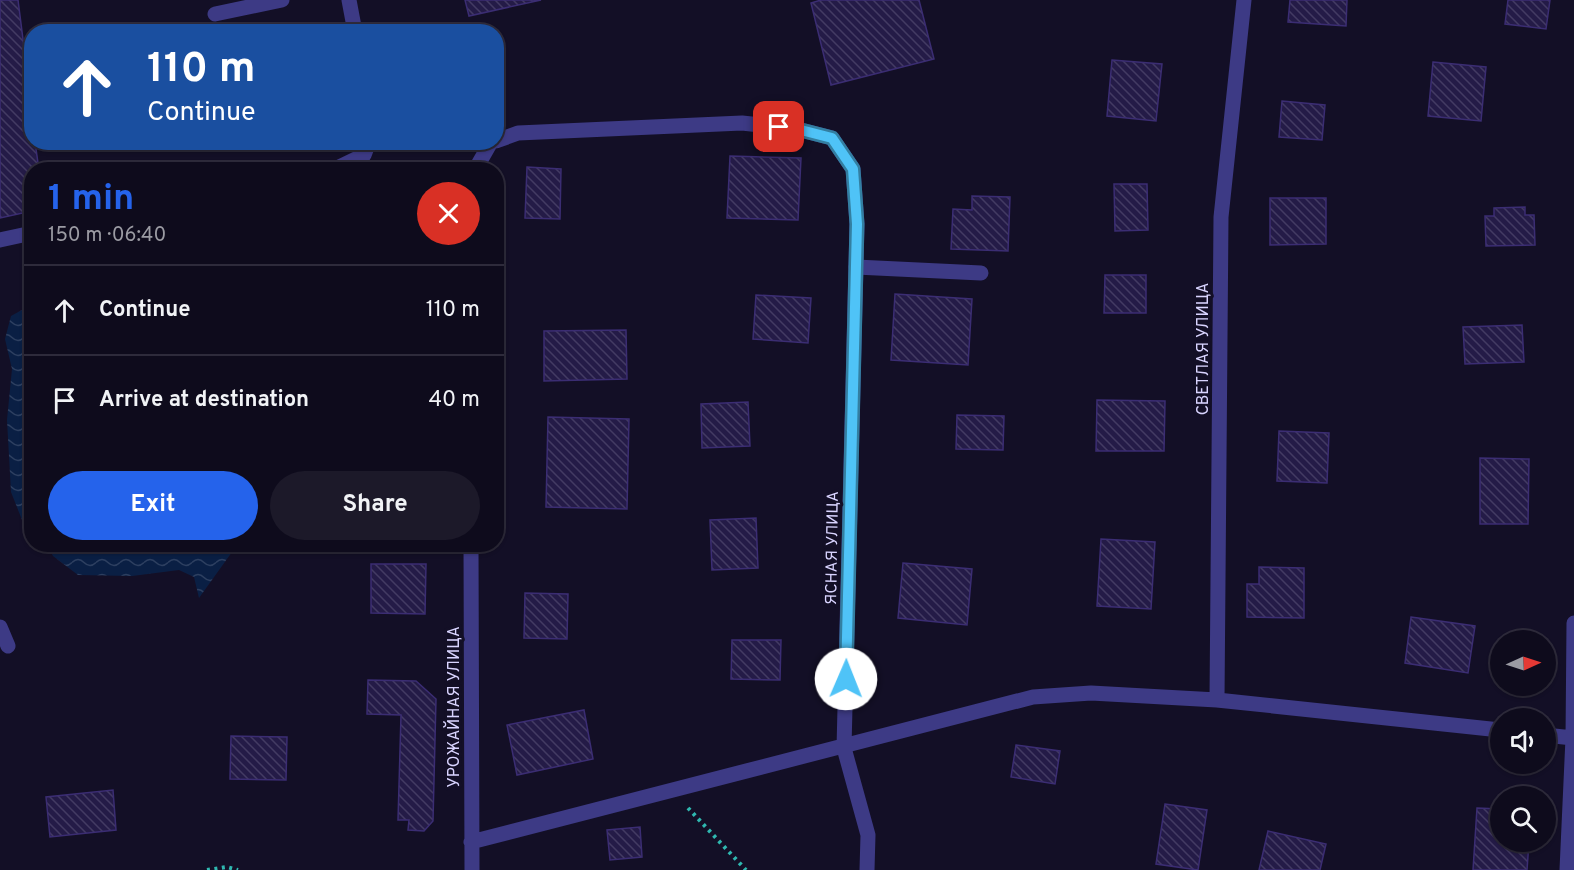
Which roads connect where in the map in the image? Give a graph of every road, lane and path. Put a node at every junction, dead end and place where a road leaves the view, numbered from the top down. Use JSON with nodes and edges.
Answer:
{"nodes":[{"id":1,"x":282,"y":0,"type":"edge"},
{"id":2,"x":349,"y":0,"type":"edge"},
{"id":3,"x":1244,"y":0,"type":"edge"},
{"id":4,"x":215,"y":14,"type":"dead end"},
{"id":5,"x":354,"y":24,"type":"edge"},
{"id":6,"x":504,"y":138,"type":"edge"},
{"id":7,"x":366,"y":150,"type":"edge"},
{"id":8,"x":350,"y":162,"type":"edge"},
{"id":9,"x":24,"y":234,"type":"edge"},
{"id":10,"x":0,"y":240,"type":"edge"},
{"id":11,"x":856,"y":267,"type":"junction"},
{"id":12,"x":981,"y":273,"type":"dead end"},
{"id":13,"x":471,"y":552,"type":"edge"},
{"id":14,"x":1574,"y":623,"type":"edge"},
{"id":15,"x":0,"y":627,"type":"edge"},
{"id":16,"x":8,"y":646,"type":"dead end"},
{"id":17,"x":1217,"y":700,"type":"junction"},
{"id":18,"x":1490,"y":729,"type":"edge"},
{"id":19,"x":1556,"y":736,"type":"edge"},
{"id":20,"x":1573,"y":738,"type":"edge"},
{"id":21,"x":844,"y":748,"type":"junction"},
{"id":22,"x":671,"y":790,"type":"junction"},
{"id":23,"x":471,"y":842,"type":"junction"},
{"id":24,"x":207,"y":870,"type":"edge"},
{"id":25,"x":238,"y":870,"type":"edge"},
{"id":26,"x":472,"y":870,"type":"edge"},
{"id":27,"x":746,"y":870,"type":"edge"},
{"id":28,"x":867,"y":870,"type":"edge"},
{"id":29,"x":1566,"y":870,"type":"edge"}],
"edges":[{"from":1,"to":4,"type":"street"},
{"from":2,"to":5,"type":"street"},
{"from":3,"to":17,"type":"street","name":"СВЕТЛАЯ УЛИЦА"},
{"from":6,"to":11,"type":"street","name":"ЯСНАЯ УЛИЦА"},
{"from":7,"to":8,"type":"street"},
{"from":9,"to":10,"type":"street"},
{"from":11,"to":12,"type":"street"},
{"from":11,"to":21,"type":"street","name":"ЯСНАЯ УЛИЦА"},
{"from":13,"to":23,"type":"street","name":"УРОЖАЙНАЯ УЛИЦА"},
{"from":14,"to":20,"type":"street"},
{"from":15,"to":16,"type":"street"},
{"from":17,"to":18,"type":"street"},
{"from":17,"to":21,"type":"street"},
{"from":19,"to":20,"type":"street"},
{"from":20,"to":29,"type":"street"},
{"from":21,"to":22,"type":"street"},
{"from":21,"to":28,"type":"street","name":"ЯСНАЯ УЛИЦА"},
{"from":22,"to":23,"type":"street"},
{"from":22,"to":27,"type":"path"},
{"from":23,"to":26,"type":"street","name":"УРОЖАЙНАЯ УЛИЦА"},
{"from":24,"to":25,"type":"path"}]}
